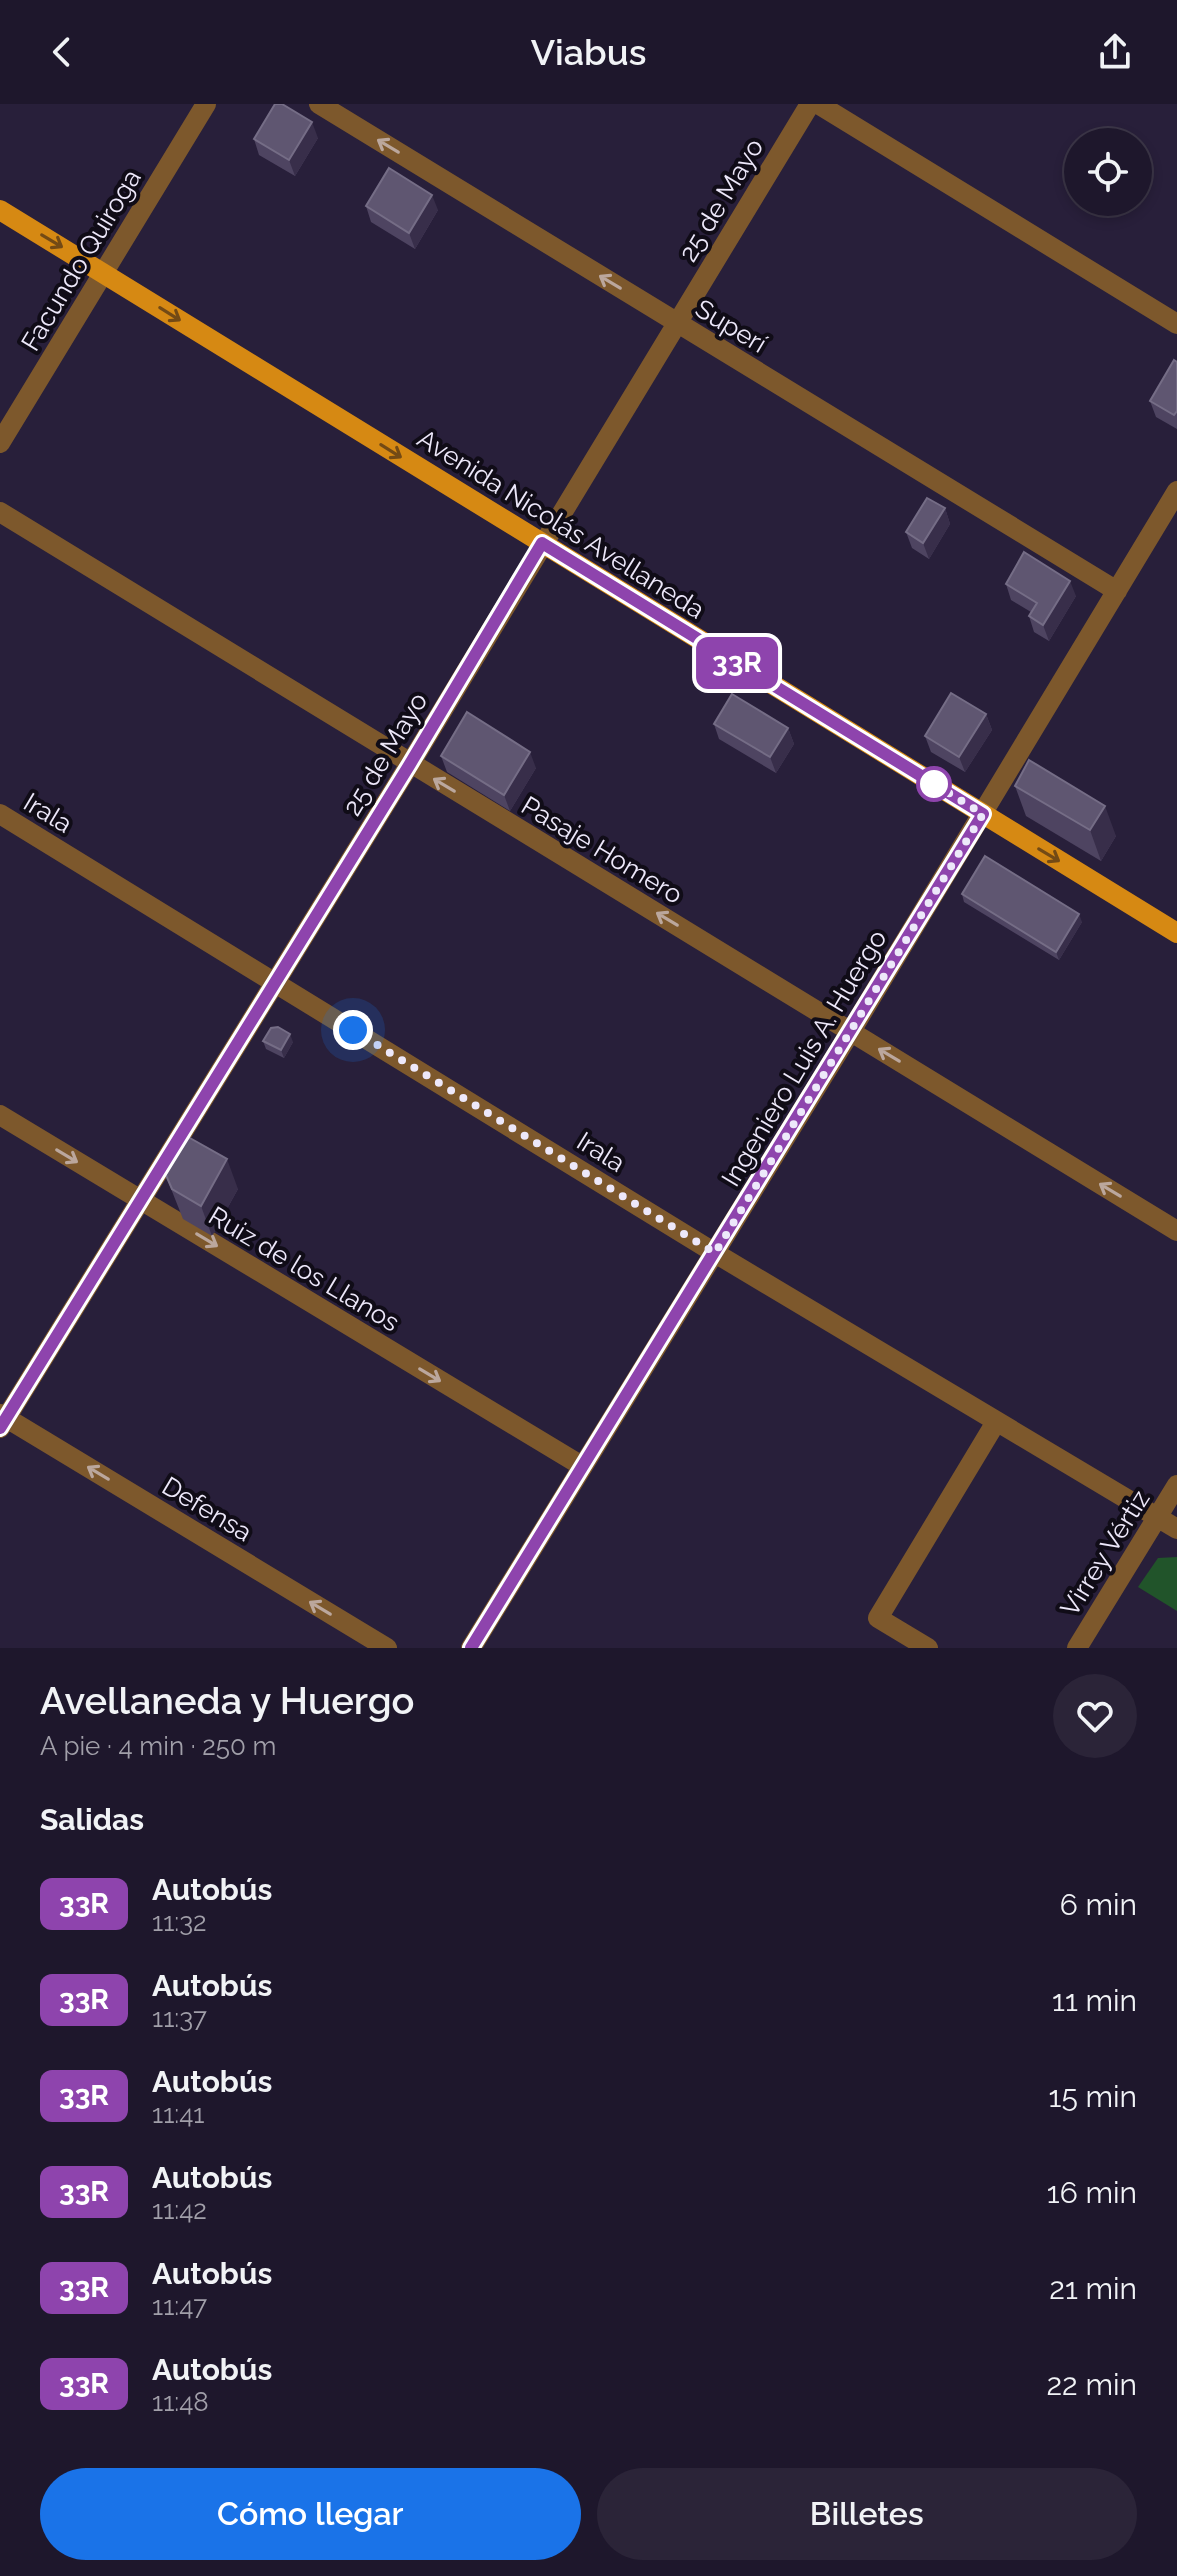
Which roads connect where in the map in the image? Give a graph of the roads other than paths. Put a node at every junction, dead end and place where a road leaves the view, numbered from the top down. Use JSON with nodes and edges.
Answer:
{"nodes":[{"id":1,"x":206,"y":104,"type":"edge"},
{"id":2,"x":319,"y":104,"type":"edge"},
{"id":3,"x":810,"y":104,"type":"edge"},
{"id":4,"x":818,"y":104,"type":"edge"},
{"id":5,"x":0,"y":210,"type":"edge"},
{"id":6,"x":104,"y":273,"type":"junction"},
{"id":7,"x":676,"y":323,"type":"junction"},
{"id":8,"x":1177,"y":324,"type":"edge"},
{"id":9,"x":0,"y":443,"type":"edge"},
{"id":10,"x":1177,"y":491,"type":"edge"},
{"id":11,"x":0,"y":512,"type":"edge"},
{"id":12,"x":542,"y":543,"type":"junction"},
{"id":13,"x":1117,"y":591,"type":"junction"},
{"id":14,"x":410,"y":764,"type":"junction"},
{"id":15,"x":0,"y":814,"type":"edge"},
{"id":16,"x":983,"y":814,"type":"junction"},
{"id":17,"x":1177,"y":933,"type":"edge"},
{"id":18,"x":276,"y":982,"type":"junction"},
{"id":19,"x":851,"y":1031,"type":"junction"},
{"id":20,"x":0,"y":1115,"type":"edge"},
{"id":21,"x":140,"y":1200,"type":"junction"},
{"id":22,"x":1177,"y":1231,"type":"edge"},
{"id":23,"x":715,"y":1253,"type":"junction"},
{"id":24,"x":2,"y":1420,"type":"edge"},
{"id":25,"x":996,"y":1422,"type":"junction"},
{"id":26,"x":582,"y":1466,"type":"junction"},
{"id":27,"x":1177,"y":1485,"type":"edge"},
{"id":28,"x":1158,"y":1517,"type":"junction"},
{"id":29,"x":1177,"y":1529,"type":"edge"},
{"id":30,"x":387,"y":1648,"type":"edge"},
{"id":31,"x":471,"y":1648,"type":"edge"},
{"id":32,"x":928,"y":1648,"type":"edge"},
{"id":33,"x":1077,"y":1648,"type":"edge"}],
"edges":[{"from":1,"to":6,"type":"street","name":"Facundo Quiroga"},
{"from":7,"to":2,"type":"street","name":"Superí","one_way":true},
{"from":3,"to":7,"type":"street","name":"25 de Mayo"},
{"from":4,"to":8,"type":"street"},
{"from":5,"to":6,"type":"main road","name":"Avenida Nicolás Avellaneda","one_way":true},
{"from":6,"to":9,"type":"street","name":"Facundo Quiroga"},
{"from":6,"to":12,"type":"main road","name":"Avenida Nicolás Avellaneda","one_way":true},
{"from":7,"to":12,"type":"street","name":"25 de Mayo"},
{"from":7,"to":13,"type":"street","name":"Superí"},
{"from":10,"to":13,"type":"street","name":"Ingeniero Luis A. Huergo"},
{"from":11,"to":14,"type":"street","name":"Pasaje Homero"},
{"from":12,"to":14,"type":"street","name":"25 de Mayo"},
{"from":12,"to":16,"type":"main road","name":"Avenida Nicolás Avellaneda"},
{"from":13,"to":16,"type":"street","name":"Ingeniero Luis A. Huergo"},
{"from":14,"to":18,"type":"street","name":"25 de Mayo"},
{"from":19,"to":14,"type":"street","name":"Pasaje Homero","one_way":true},
{"from":15,"to":18,"type":"street","name":"Irala"},
{"from":16,"to":17,"type":"main road","name":"Avenida Nicolás Avellaneda","one_way":true},
{"from":16,"to":19,"type":"street","name":"Ingeniero Luis A. Huergo"},
{"from":18,"to":21,"type":"street","name":"25 de Mayo"},
{"from":18,"to":23,"type":"street","name":"Irala"},
{"from":22,"to":19,"type":"street","name":"Pasaje Homero","one_way":true},
{"from":19,"to":23,"type":"street","name":"Ingeniero Luis A. Huergo"},
{"from":20,"to":21,"type":"street","name":"Ruiz de los Llanos","one_way":true},
{"from":21,"to":24,"type":"street","name":"25 de Mayo"},
{"from":21,"to":26,"type":"street","name":"Ruiz de los Llanos","one_way":true},
{"from":23,"to":25,"type":"street","name":"Irala"},
{"from":23,"to":26,"type":"street","name":"Ingeniero Luis A. Huergo"},
{"from":30,"to":24,"type":"street","name":"Defensa","one_way":true},
{"from":25,"to":28,"type":"street","name":"Irala"},
{"from":25,"to":32,"type":"street"},
{"from":26,"to":31,"type":"street","name":"Ingeniero Luis A. Huergo"},
{"from":27,"to":28,"type":"street","name":"Virrey Vértiz"},
{"from":28,"to":29,"type":"street","name":"Irala"},
{"from":28,"to":33,"type":"street","name":"Virrey Vértiz"}]}
